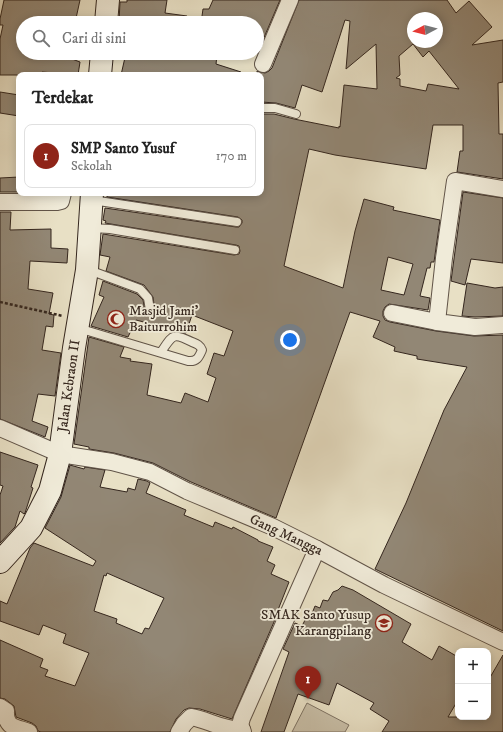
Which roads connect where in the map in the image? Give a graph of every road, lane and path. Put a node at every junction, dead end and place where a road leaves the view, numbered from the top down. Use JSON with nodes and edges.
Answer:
{"nodes":[{"id":1,"x":108,"y":0,"type":"edge"},
{"id":2,"x":290,"y":0,"type":"edge"},
{"id":3,"x":107,"y":16,"type":"edge"},
{"id":4,"x":264,"y":59,"type":"edge"},
{"id":5,"x":101,"y":60,"type":"edge"},
{"id":6,"x":264,"y":60,"type":"edge"},
{"id":7,"x":262,"y":64,"type":"dead end"},
{"id":8,"x":100,"y":72,"type":"edge"},
{"id":9,"x":264,"y":108,"type":"edge"},
{"id":10,"x":296,"y":114,"type":"dead end"},
{"id":11,"x":503,"y":188,"type":"edge"},
{"id":12,"x":62,"y":196,"type":"edge"},
{"id":13,"x":92,"y":197,"type":"edge"},
{"id":14,"x":0,"y":202,"type":"edge"},
{"id":15,"x":236,"y":222,"type":"dead end"},
{"id":16,"x":90,"y":228,"type":"junction"},
{"id":17,"x":235,"y":250,"type":"dead end"},
{"id":18,"x":88,"y":270,"type":"junction"},
{"id":19,"x":0,"y":302,"type":"edge"},
{"id":20,"x":150,"y":310,"type":"dead end"},
{"id":21,"x":392,"y":313,"type":"dead end"},
{"id":22,"x":437,"y":322,"type":"junction"},
{"id":23,"x":78,"y":324,"type":"junction"},
{"id":24,"x":503,"y":325,"type":"edge"},
{"id":25,"x":162,"y":352,"type":"junction"},
{"id":26,"x":0,"y":428,"type":"edge"},
{"id":27,"x":60,"y":454,"type":"junction"},
{"id":28,"x":318,"y":549,"type":"junction"},
{"id":29,"x":0,"y":562,"type":"edge"},
{"id":30,"x":503,"y":642,"type":"edge"},
{"id":31,"x":0,"y":707,"type":"edge"},
{"id":32,"x":242,"y":731,"type":"edge"},
{"id":33,"x":29,"y":732,"type":"edge"},
{"id":34,"x":179,"y":732,"type":"edge"}],
"edges":[{"from":1,"to":3,"type":"street"},
{"from":2,"to":4,"type":"street"},
{"from":5,"to":8,"type":"street"},
{"from":6,"to":7,"type":"street"},
{"from":9,"to":10,"type":"lane"},
{"from":11,"to":22,"type":"street"},
{"from":12,"to":14,"type":"street"},
{"from":13,"to":15,"type":"lane"},
{"from":13,"to":16,"type":"street","name":"Jalan Kebraon II"},
{"from":16,"to":17,"type":"lane"},
{"from":16,"to":18,"type":"street","name":"Jalan Kebraon II"},
{"from":18,"to":20,"type":"lane"},
{"from":18,"to":23,"type":"street","name":"Jalan Kebraon II"},
{"from":19,"to":23,"type":"path"},
{"from":21,"to":22,"type":"street"},
{"from":22,"to":24,"type":"street"},
{"from":23,"to":25,"type":"lane"},
{"from":23,"to":27,"type":"street","name":"Jalan Kebraon II"},
{"from":25,"to":25,"type":"lane"},
{"from":26,"to":27,"type":"street","name":"Gang Mangga"},
{"from":27,"to":28,"type":"street","name":"Gang Mangga"},
{"from":27,"to":29,"type":"street","name":"Jalan Kebraon II"},
{"from":28,"to":30,"type":"street","name":"Gang Mangga"},
{"from":28,"to":32,"type":"street"},
{"from":31,"to":33,"type":"street"},
{"from":32,"to":34,"type":"street"}]}
